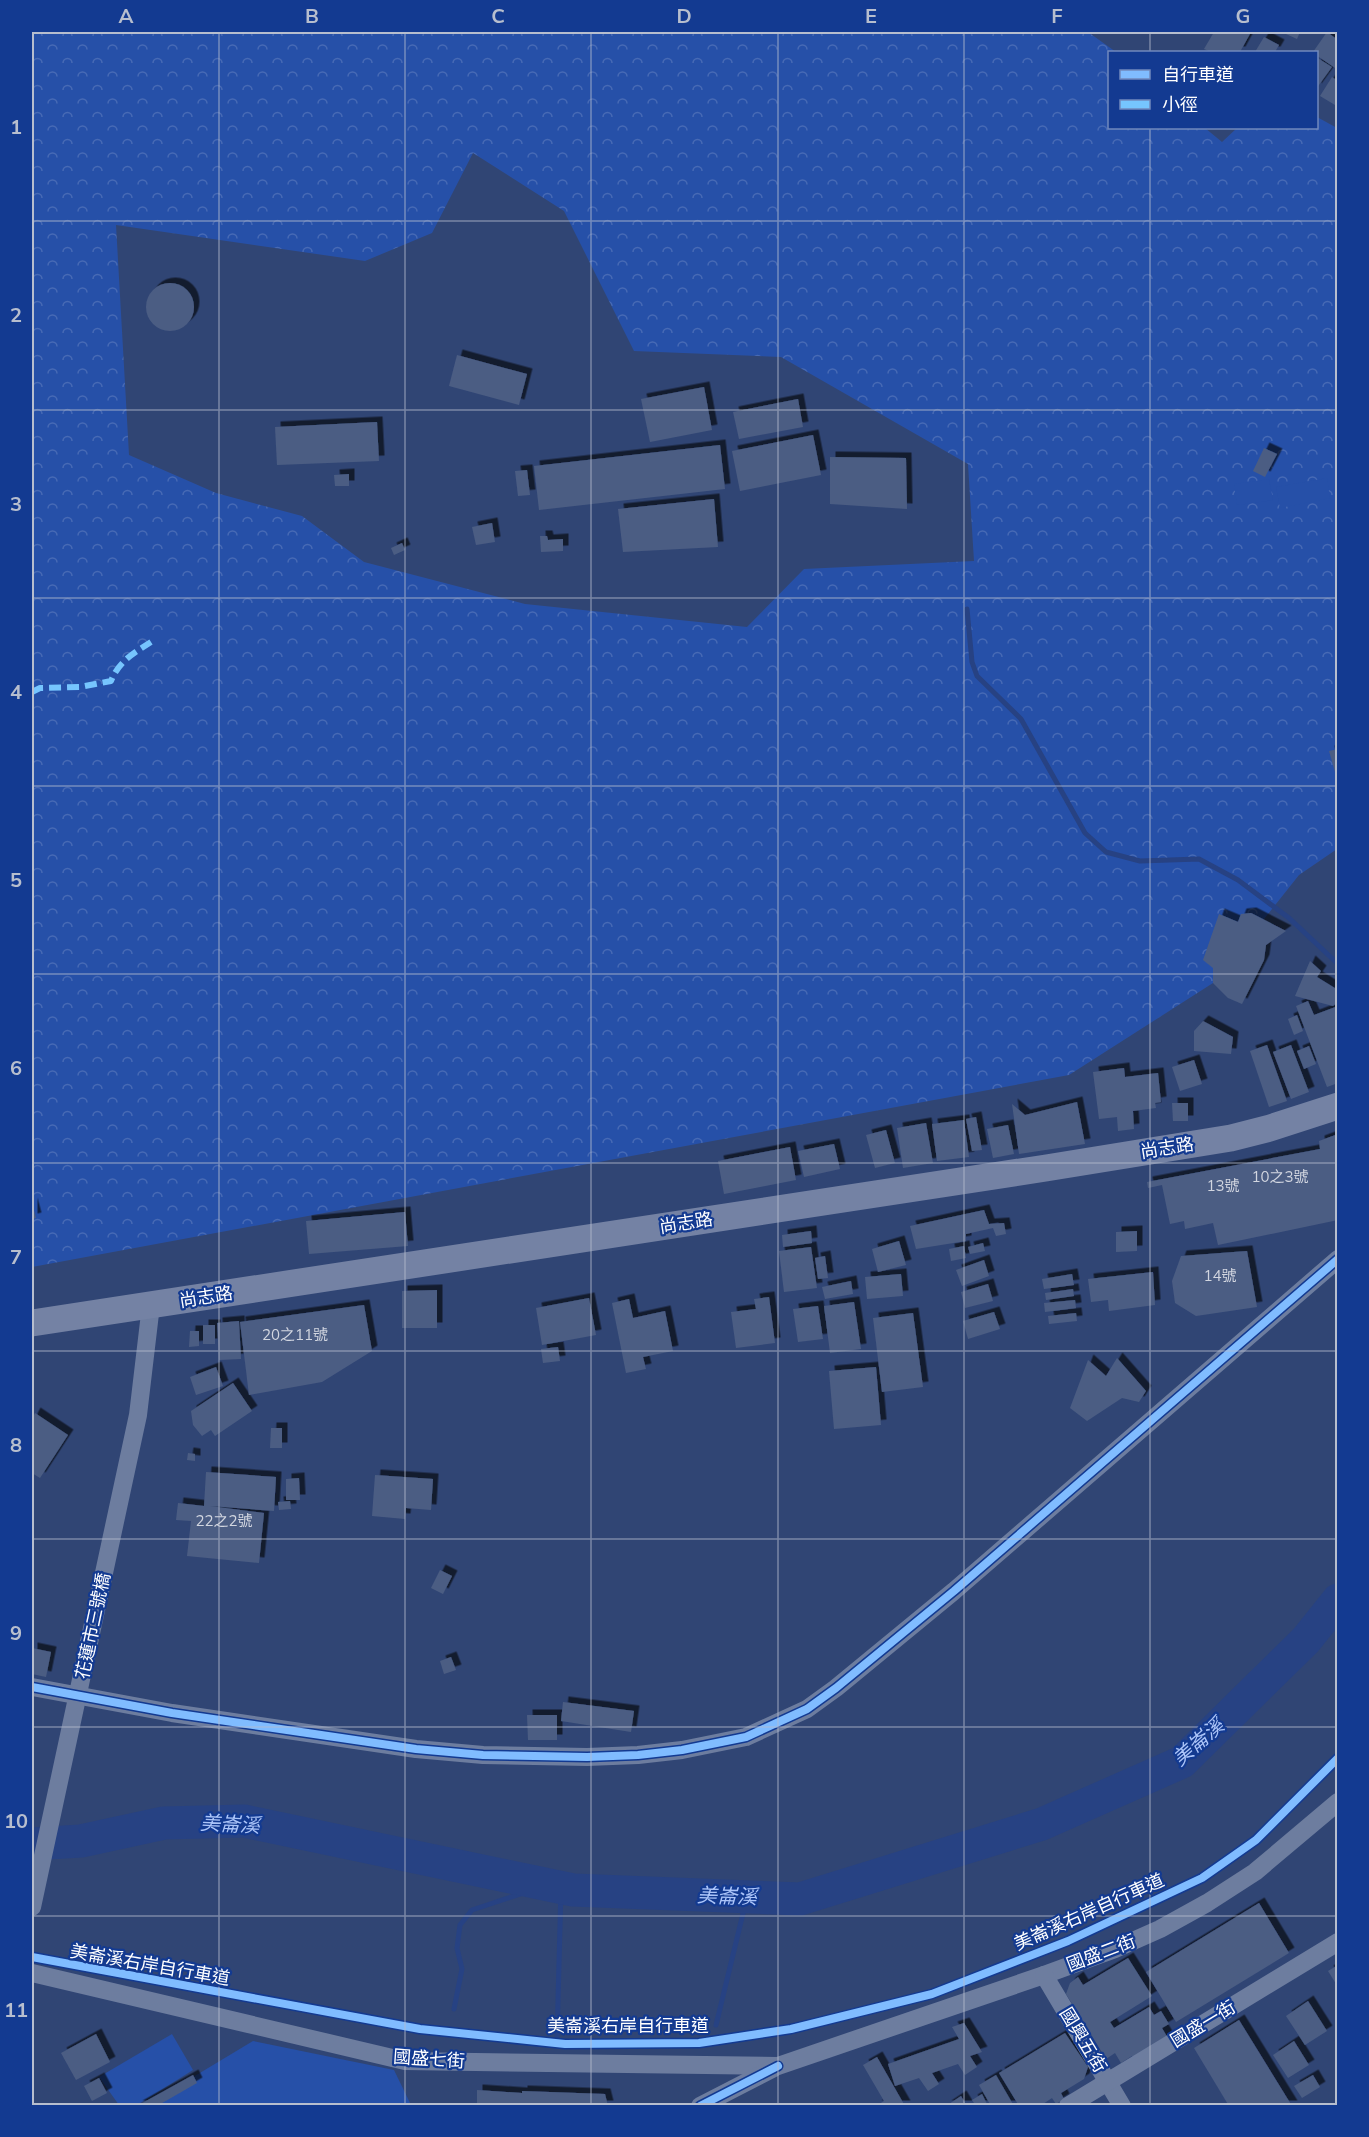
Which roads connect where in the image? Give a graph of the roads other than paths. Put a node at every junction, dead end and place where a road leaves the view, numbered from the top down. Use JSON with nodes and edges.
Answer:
{"nodes":[{"id":1,"x":1338,"y":1106,"type":"edge"},
{"id":2,"x":1338,"y":1259,"type":"edge"},
{"id":3,"x":151,"y":1305,"type":"junction"},
{"id":4,"x":32,"y":1323,"type":"edge"},
{"id":5,"x":32,"y":1687,"type":"edge"},
{"id":6,"x":1338,"y":1802,"type":"edge"},
{"id":7,"x":32,"y":1906,"type":"edge"},
{"id":8,"x":1338,"y":1942,"type":"edge"},
{"id":9,"x":32,"y":1973,"type":"edge"},
{"id":10,"x":1044,"y":1975,"type":"junction"},
{"id":11,"x":833,"y":2048,"type":"joint"},
{"id":12,"x":778,"y":2066,"type":"junction"},
{"id":13,"x":1108,"y":2081,"type":"junction"},
{"id":14,"x":700,"y":2106,"type":"edge"},
{"id":15,"x":1068,"y":2106,"type":"edge"},
{"id":16,"x":1122,"y":2106,"type":"edge"}],
"edges":[{"from":1,"to":3,"type":"street","name":"尚志路"},
{"from":2,"to":5,"type":"street"},
{"from":3,"to":4,"type":"street","name":"尚志路"},
{"from":3,"to":7,"type":"street","name":"花蓮市三號橋"},
{"from":6,"to":10,"type":"street","name":"國盛二街"},
{"from":8,"to":13,"type":"street","name":"國盛一街"},
{"from":9,"to":12,"type":"street","name":"國盛七街"},
{"from":10,"to":11,"type":"street","name":"國盛二街"},
{"from":10,"to":13,"type":"street","name":"國興五街"},
{"from":11,"to":12,"type":"street","name":"國盛七街"},
{"from":12,"to":14,"type":"street"},
{"from":13,"to":15,"type":"street","name":"國盛一街"},
{"from":13,"to":16,"type":"street","name":"國興五街"}]}
